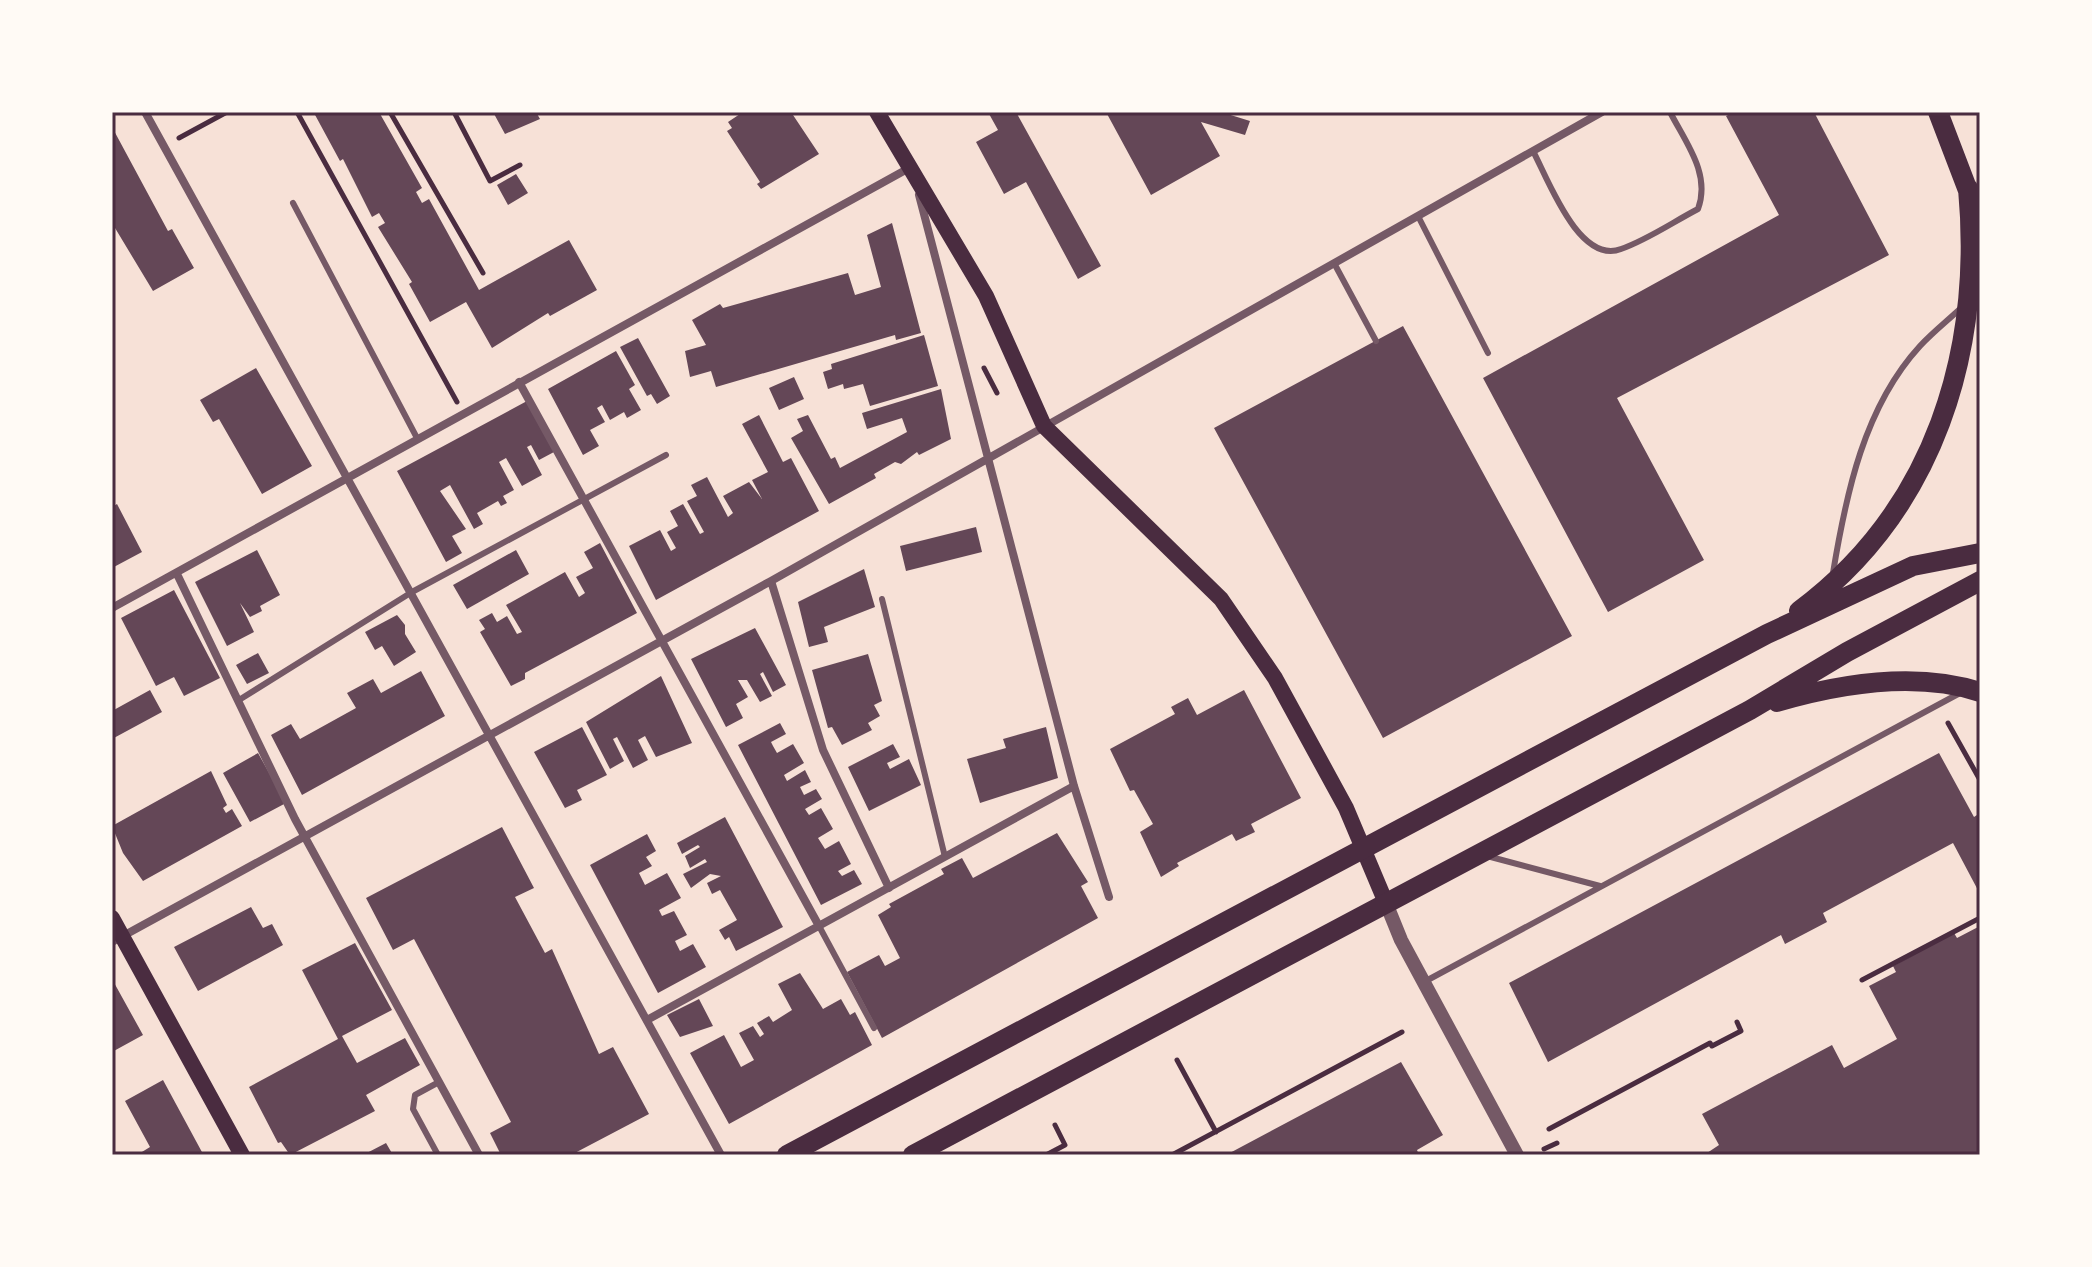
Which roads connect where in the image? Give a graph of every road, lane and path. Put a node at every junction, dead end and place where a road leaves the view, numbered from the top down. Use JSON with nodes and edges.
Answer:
{"nodes":[{"id":1,"x":145,"y":112,"type":"edge"},
{"id":2,"x":227,"y":112,"type":"edge"},
{"id":3,"x":297,"y":112,"type":"edge"},
{"id":4,"x":390,"y":112,"type":"edge"},
{"id":5,"x":454,"y":112,"type":"edge"},
{"id":6,"x":877,"y":112,"type":"edge"},
{"id":7,"x":1602,"y":112,"type":"edge"},
{"id":8,"x":1670,"y":112,"type":"edge"},
{"id":9,"x":1938,"y":112,"type":"edge"},
{"id":10,"x":164,"y":146,"type":"junction"},
{"id":11,"x":1533,"y":151,"type":"junction"},
{"id":12,"x":520,"y":165,"type":"dead end"},
{"id":13,"x":912,"y":167,"type":"junction"},
{"id":14,"x":1968,"y":188,"type":"junction"},
{"id":15,"x":293,"y":203,"type":"dead end"},
{"id":16,"x":1418,"y":216,"type":"junction"},
{"id":17,"x":1980,"y":244,"type":"edge"},
{"id":18,"x":1334,"y":263,"type":"junction"},
{"id":19,"x":483,"y":273,"type":"dead end"},
{"id":20,"x":1966,"y":304,"type":"junction"},
{"id":21,"x":1376,"y":341,"type":"dead end"},
{"id":22,"x":1488,"y":353,"type":"dead end"},
{"id":23,"x":519,"y":382,"type":"junction"},
{"id":24,"x":463,"y":413,"type":"junction"},
{"id":25,"x":1044,"y":426,"type":"junction"},
{"id":26,"x":417,"y":438,"type":"junction"},
{"id":27,"x":666,"y":455,"type":"dead end"},
{"id":28,"x":988,"y":458,"type":"junction"},
{"id":29,"x":347,"y":477,"type":"junction"},
{"id":30,"x":582,"y":498,"type":"junction"},
{"id":31,"x":1980,"y":553,"type":"edge"},
{"id":32,"x":177,"y":574,"type":"junction"},
{"id":33,"x":771,"y":581,"type":"junction"},
{"id":34,"x":1980,"y":581,"type":"edge"},
{"id":35,"x":1831,"y":587,"type":"junction"},
{"id":36,"x":412,"y":592,"type":"junction"},
{"id":37,"x":882,"y":599,"type":"dead end"},
{"id":38,"x":112,"y":608,"type":"edge"},
{"id":39,"x":1767,"y":634,"type":"junction"},
{"id":40,"x":661,"y":641,"type":"junction"},
{"id":41,"x":1974,"y":690,"type":"edge"},
{"id":42,"x":239,"y":700,"type":"junction"},
{"id":43,"x":1750,"y":710,"type":"junction"},
{"id":44,"x":1948,"y":723,"type":"dead end"},
{"id":45,"x":489,"y":735,"type":"junction"},
{"id":46,"x":1980,"y":780,"type":"edge"},
{"id":47,"x":1074,"y":786,"type":"junction"},
{"id":48,"x":304,"y":836,"type":"junction"},
{"id":49,"x":1363,"y":849,"type":"junction"},
{"id":50,"x":1479,"y":854,"type":"junction"},
{"id":51,"x":945,"y":857,"type":"junction"},
{"id":52,"x":1601,"y":886,"type":"junction"},
{"id":53,"x":889,"y":888,"type":"junction"},
{"id":54,"x":1109,"y":897,"type":"dead end"},
{"id":55,"x":1386,"y":903,"type":"junction"},
{"id":56,"x":112,"y":918,"type":"edge"},
{"id":57,"x":1980,"y":918,"type":"edge"},
{"id":58,"x":819,"y":926,"type":"junction"},
{"id":59,"x":117,"y":939,"type":"edge"},
{"id":60,"x":1862,"y":980,"type":"dead end"},
{"id":61,"x":1424,"y":982,"type":"junction"},
{"id":62,"x":647,"y":1020,"type":"junction"},
{"id":63,"x":1737,"y":1022,"type":"dead end"},
{"id":64,"x":874,"y":1028,"type":"dead end"},
{"id":65,"x":1402,"y":1032,"type":"dead end"},
{"id":66,"x":1177,"y":1060,"type":"dead end"},
{"id":67,"x":439,"y":1082,"type":"junction"},
{"id":68,"x":1055,"y":1125,"type":"dead end"},
{"id":69,"x":1549,"y":1129,"type":"dead end"},
{"id":70,"x":1216,"y":1132,"type":"junction"},
{"id":71,"x":1557,"y":1143,"type":"dead end"},
{"id":72,"x":1544,"y":1149,"type":"dead end"},
{"id":73,"x":241,"y":1155,"type":"edge"},
{"id":74,"x":438,"y":1155,"type":"edge"},
{"id":75,"x":479,"y":1155,"type":"edge"},
{"id":76,"x":721,"y":1155,"type":"edge"},
{"id":77,"x":787,"y":1155,"type":"edge"},
{"id":78,"x":913,"y":1155,"type":"edge"},
{"id":79,"x":1046,"y":1155,"type":"edge"},
{"id":80,"x":1172,"y":1155,"type":"edge"},
{"id":81,"x":1517,"y":1155,"type":"edge"}],
"edges":[{"from":1,"to":10,"type":"street"},
{"from":2,"to":10,"type":"path"},
{"from":3,"to":24,"type":"path"},
{"from":4,"to":19,"type":"path"},
{"from":5,"to":12,"type":"path"},
{"from":6,"to":13,"type":"main road"},
{"from":7,"to":11,"type":"street"},
{"from":8,"to":11,"type":"lane"},
{"from":9,"to":14,"type":"main road"},
{"from":10,"to":29,"type":"street"},
{"from":11,"to":16,"type":"street"},
{"from":13,"to":23,"type":"street"},
{"from":13,"to":25,"type":"main road"},
{"from":13,"to":28,"type":"street"},
{"from":14,"to":17,"type":"main road"},
{"from":14,"to":20,"type":"main road"},
{"from":15,"to":26,"type":"lane"},
{"from":16,"to":18,"type":"street"},
{"from":16,"to":22,"type":"lane"},
{"from":18,"to":21,"type":"lane"},
{"from":18,"to":25,"type":"street"},
{"from":20,"to":35,"type":"main road"},
{"from":20,"to":35,"type":"lane"},
{"from":23,"to":24,"type":"street"},
{"from":23,"to":30,"type":"street"},
{"from":24,"to":26,"type":"street"},
{"from":25,"to":28,"type":"street"},
{"from":25,"to":49,"type":"main road"},
{"from":26,"to":29,"type":"street"},
{"from":27,"to":30,"type":"lane"},
{"from":28,"to":33,"type":"street"},
{"from":28,"to":47,"type":"street"},
{"from":29,"to":32,"type":"street"},
{"from":29,"to":36,"type":"street"},
{"from":30,"to":36,"type":"lane"},
{"from":30,"to":40,"type":"street"},
{"from":31,"to":39,"type":"main road"},
{"from":32,"to":38,"type":"street"},
{"from":32,"to":42,"type":"street"},
{"from":33,"to":40,"type":"street"},
{"from":33,"to":53,"type":"street"},
{"from":34,"to":43,"type":"main road"},
{"from":35,"to":39,"type":"main road"},
{"from":36,"to":42,"type":"lane"},
{"from":36,"to":45,"type":"street"},
{"from":37,"to":51,"type":"lane"},
{"from":39,"to":49,"type":"main road"},
{"from":40,"to":45,"type":"street"},
{"from":40,"to":58,"type":"street"},
{"from":41,"to":43,"type":"main road"},
{"from":41,"to":52,"type":"lane"},
{"from":42,"to":48,"type":"street"},
{"from":43,"to":50,"type":"main road"},
{"from":44,"to":46,"type":"path"},
{"from":45,"to":48,"type":"street"},
{"from":45,"to":62,"type":"street"},
{"from":47,"to":51,"type":"street"},
{"from":47,"to":54,"type":"street"},
{"from":48,"to":59,"type":"street"},
{"from":48,"to":67,"type":"street"},
{"from":49,"to":55,"type":"main road"},
{"from":49,"to":77,"type":"main road"},
{"from":50,"to":52,"type":"lane"},
{"from":50,"to":55,"type":"main road"},
{"from":51,"to":53,"type":"street"},
{"from":52,"to":61,"type":"lane"},
{"from":53,"to":58,"type":"street"},
{"from":55,"to":61,"type":"street"},
{"from":55,"to":78,"type":"main road"},
{"from":56,"to":59,"type":"main road"},
{"from":57,"to":60,"type":"path"},
{"from":58,"to":62,"type":"street"},
{"from":58,"to":64,"type":"lane"},
{"from":59,"to":73,"type":"main road"},
{"from":61,"to":81,"type":"street"},
{"from":62,"to":76,"type":"street"},
{"from":63,"to":69,"type":"path"},
{"from":65,"to":70,"type":"path"},
{"from":66,"to":70,"type":"path"},
{"from":67,"to":74,"type":"lane"},
{"from":67,"to":75,"type":"street"},
{"from":68,"to":79,"type":"path"},
{"from":70,"to":80,"type":"path"},
{"from":71,"to":72,"type":"path"}]}
